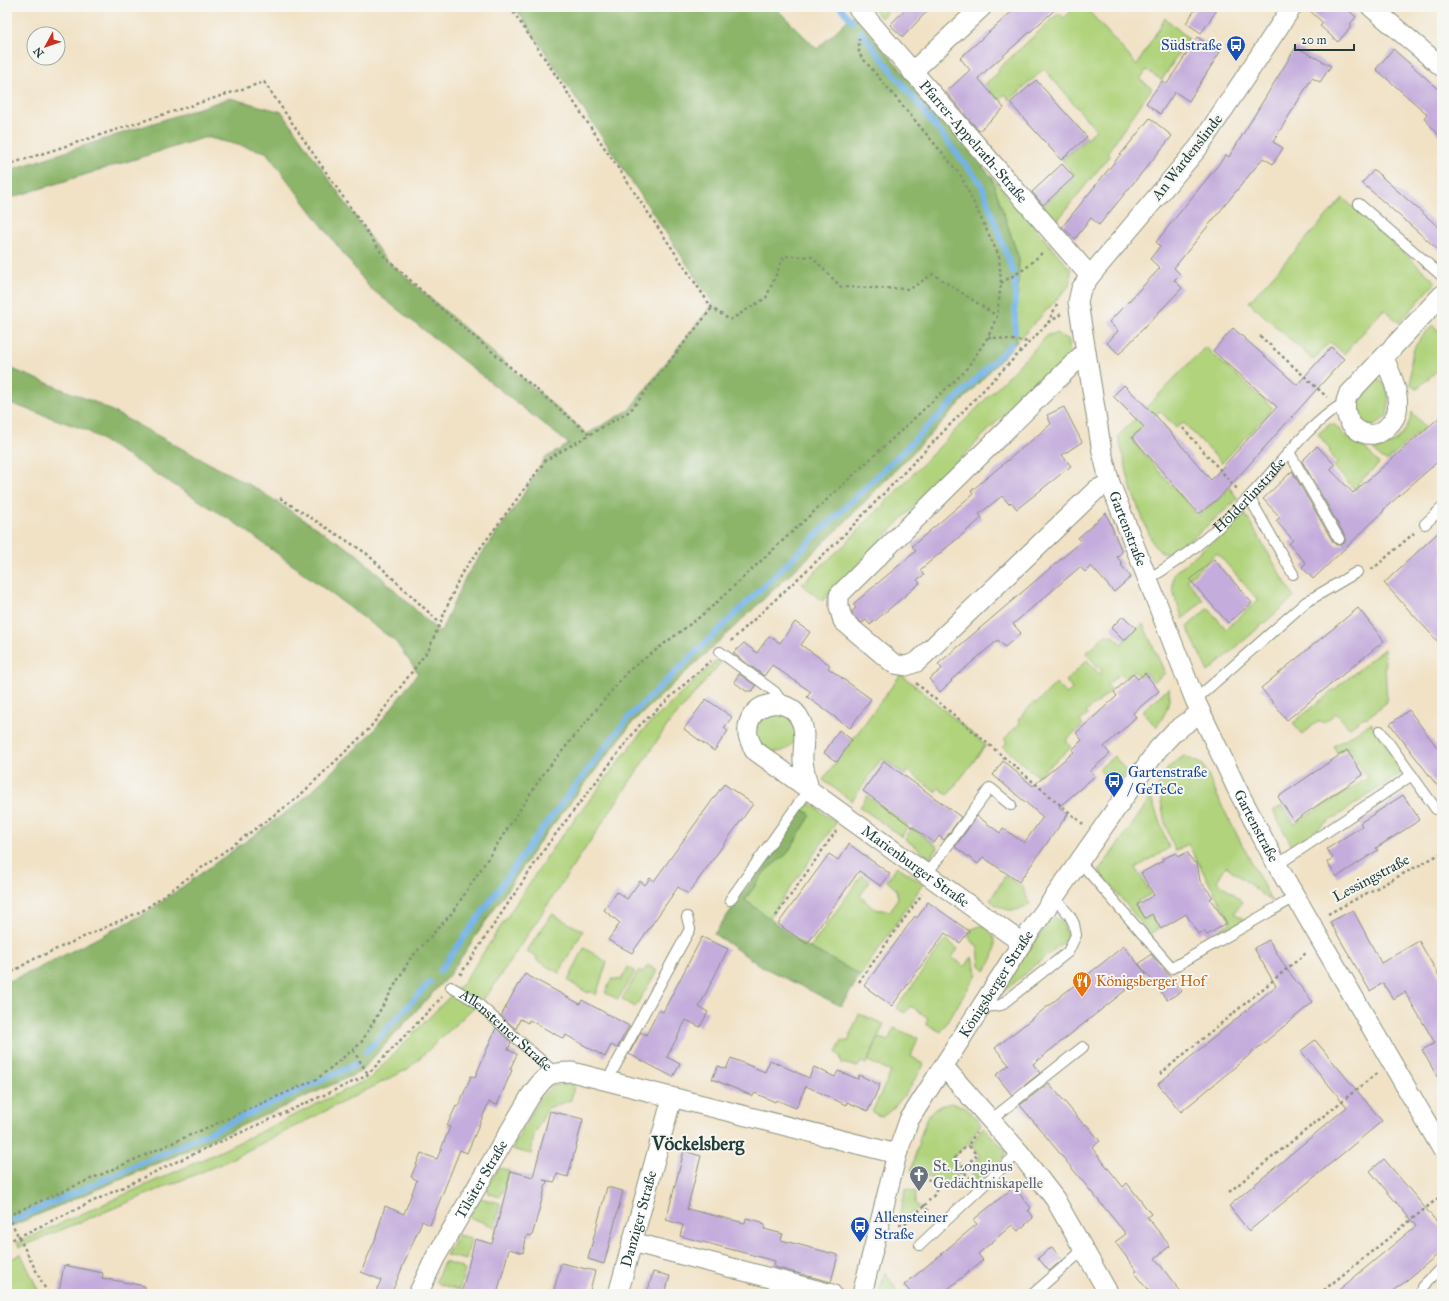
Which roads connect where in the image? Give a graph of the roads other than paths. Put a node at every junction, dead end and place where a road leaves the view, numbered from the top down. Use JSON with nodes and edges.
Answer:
{"nodes":[{"id":1,"x":857,"y":7,"type":"edge"},
{"id":2,"x":982,"y":7,"type":"edge"},
{"id":3,"x":1292,"y":7,"type":"edge"},
{"id":4,"x":1371,"y":7,"type":"edge"},
{"id":5,"x":1442,"y":67,"type":"edge"},
{"id":6,"x":912,"y":72,"type":"junction"},
{"id":7,"x":1359,"y":204,"type":"dead end"},
{"id":8,"x":1090,"y":276,"type":"junction"},
{"id":9,"x":1442,"y":276,"type":"edge"},
{"id":10,"x":1442,"y":295,"type":"edge"},
{"id":11,"x":1078,"y":302,"type":"joint"},
{"id":12,"x":1086,"y":350,"type":"junction"},
{"id":13,"x":1384,"y":358,"type":"junction"},
{"id":14,"x":1341,"y":405,"type":"junction"},
{"id":15,"x":1289,"y":452,"type":"junction"},
{"id":16,"x":1110,"y":483,"type":"junction"},
{"id":17,"x":1248,"y":499,"type":"junction"},
{"id":18,"x":1442,"y":508,"type":"edge"},
{"id":19,"x":1425,"y":524,"type":"road end"},
{"id":20,"x":1339,"y":539,"type":"dead end"},
{"id":21,"x":1356,"y":572,"type":"road end"},
{"id":22,"x":1293,"y":574,"type":"dead end"},
{"id":23,"x":1148,"y":580,"type":"junction"},
{"id":24,"x":720,"y":652,"type":"road end"},
{"id":25,"x":783,"y":704,"type":"junction"},
{"id":26,"x":1197,"y":706,"type":"junction"},
{"id":27,"x":1380,"y":731,"type":"dead end"},
{"id":28,"x":1412,"y":775,"type":"junction"},
{"id":29,"x":809,"y":789,"type":"junction"},
{"id":30,"x":1011,"y":804,"type":"dead end"},
{"id":31,"x":1436,"y":809,"type":"dead end"},
{"id":32,"x":1283,"y":861,"type":"junction"},
{"id":33,"x":1080,"y":862,"type":"junction"},
{"id":34,"x":929,"y":877,"type":"junction"},
{"id":35,"x":1295,"y":897,"type":"junction"},
{"id":36,"x":1055,"y":898,"type":"junction"},
{"id":37,"x":730,"y":900,"type":"dead end"},
{"id":38,"x":687,"y":917,"type":"dead end"},
{"id":39,"x":1022,"y":943,"type":"junction"},
{"id":40,"x":451,"y":987,"type":"road end"},
{"id":41,"x":980,"y":1008,"type":"junction"},
{"id":42,"x":1083,"y":1047,"type":"dead end"},
{"id":43,"x":944,"y":1067,"type":"junction"},
{"id":44,"x":554,"y":1072,"type":"junction"},
{"id":45,"x":607,"y":1081,"type":"junction"},
{"id":46,"x":672,"y":1098,"type":"junction"},
{"id":47,"x":990,"y":1117,"type":"junction"},
{"id":48,"x":1442,"y":1149,"type":"edge"},
{"id":49,"x":1019,"y":1152,"type":"junction"},
{"id":50,"x":896,"y":1163,"type":"junction"},
{"id":51,"x":632,"y":1242,"type":"junction"},
{"id":52,"x":920,"y":1245,"type":"dead end"},
{"id":53,"x":1083,"y":1250,"type":"junction"},
{"id":54,"x":1442,"y":1267,"type":"edge"},
{"id":55,"x":418,"y":1294,"type":"edge"},
{"id":56,"x":618,"y":1294,"type":"edge"},
{"id":57,"x":832,"y":1294,"type":"edge"},
{"id":58,"x":862,"y":1294,"type":"edge"},
{"id":59,"x":1033,"y":1294,"type":"edge"},
{"id":60,"x":1109,"y":1294,"type":"edge"},
{"id":61,"x":1421,"y":1294,"type":"edge"}],
"edges":[{"from":1,"to":6,"type":"street","name":"Pfarrer-Appelrath-Straße"},
{"from":2,"to":6,"type":"street"},
{"from":3,"to":8,"type":"street","name":"An Wardenslinde"},
{"from":4,"to":5,"type":"street"},
{"from":6,"to":8,"type":"street","name":"Pfarrer-Appelrath-Straße"},
{"from":7,"to":9,"type":"lane"},
{"from":8,"to":11,"type":"street","name":"An Wardenslinde"},
{"from":10,"to":13,"type":"street","name":"Hölderlinstraße"},
{"from":11,"to":12,"type":"street","name":"Gartenstraße"},
{"from":12,"to":16,"type":"street","name":"Gartenstraße"},
{"from":12,"to":16,"type":"street","name":"Gartenstraße"},
{"from":13,"to":14,"type":"street","name":"Hölderlinstraße"},
{"from":13,"to":14,"type":"street"},
{"from":14,"to":15,"type":"lane","name":"Hölderlinstraße"},
{"from":15,"to":17,"type":"lane","name":"Hölderlinstraße"},
{"from":15,"to":20,"type":"lane"},
{"from":16,"to":23,"type":"street","name":"Gartenstraße"},
{"from":17,"to":22,"type":"lane"},
{"from":17,"to":23,"type":"lane","name":"Hölderlinstraße"},
{"from":18,"to":19,"type":"lane"},
{"from":21,"to":26,"type":"lane"},
{"from":23,"to":26,"type":"street","name":"Gartenstraße"},
{"from":24,"to":25,"type":"lane"},
{"from":25,"to":29,"type":"street"},
{"from":25,"to":29,"type":"street","name":"Marienburger Straße"},
{"from":26,"to":32,"type":"street","name":"Gartenstraße"},
{"from":26,"to":33,"type":"street","name":"Königsberger Straße"},
{"from":27,"to":28,"type":"lane"},
{"from":28,"to":31,"type":"lane"},
{"from":28,"to":32,"type":"lane","name":"Gartenstraße"},
{"from":29,"to":34,"type":"street","name":"Marienburger Straße"},
{"from":29,"to":37,"type":"lane"},
{"from":30,"to":34,"type":"lane"},
{"from":32,"to":35,"type":"street","name":"Gartenstraße"},
{"from":33,"to":35,"type":"lane"},
{"from":33,"to":36,"type":"street","name":"Königsberger Straße"},
{"from":34,"to":39,"type":"street","name":"Marienburger Straße"},
{"from":35,"to":48,"type":"street","name":"Gartenstraße"},
{"from":36,"to":39,"type":"street","name":"Königsberger Straße"},
{"from":36,"to":41,"type":"lane"},
{"from":38,"to":45,"type":"lane"},
{"from":39,"to":41,"type":"street","name":"Königsberger Straße"},
{"from":40,"to":44,"type":"lane","name":"Allensteiner Straße"},
{"from":41,"to":43,"type":"street","name":"Königsberger Straße"},
{"from":42,"to":47,"type":"lane"},
{"from":43,"to":47,"type":"street"},
{"from":43,"to":50,"type":"street","name":"Königsberger Straße"},
{"from":44,"to":45,"type":"street","name":"Allensteiner Straße"},
{"from":44,"to":55,"type":"street","name":"Tilsiter Straße"},
{"from":45,"to":46,"type":"street","name":"Allensteiner Straße"},
{"from":46,"to":50,"type":"street","name":"Allensteiner Straße"},
{"from":46,"to":51,"type":"street","name":"Danziger Straße"},
{"from":47,"to":49,"type":"street"},
{"from":49,"to":52,"type":"lane"},
{"from":49,"to":53,"type":"street"},
{"from":50,"to":58,"type":"street","name":"Königsberger Straße"},
{"from":51,"to":56,"type":"street","name":"Danziger Straße"},
{"from":51,"to":57,"type":"street"},
{"from":53,"to":59,"type":"lane"},
{"from":53,"to":60,"type":"street"},
{"from":54,"to":61,"type":"lane"}]}
